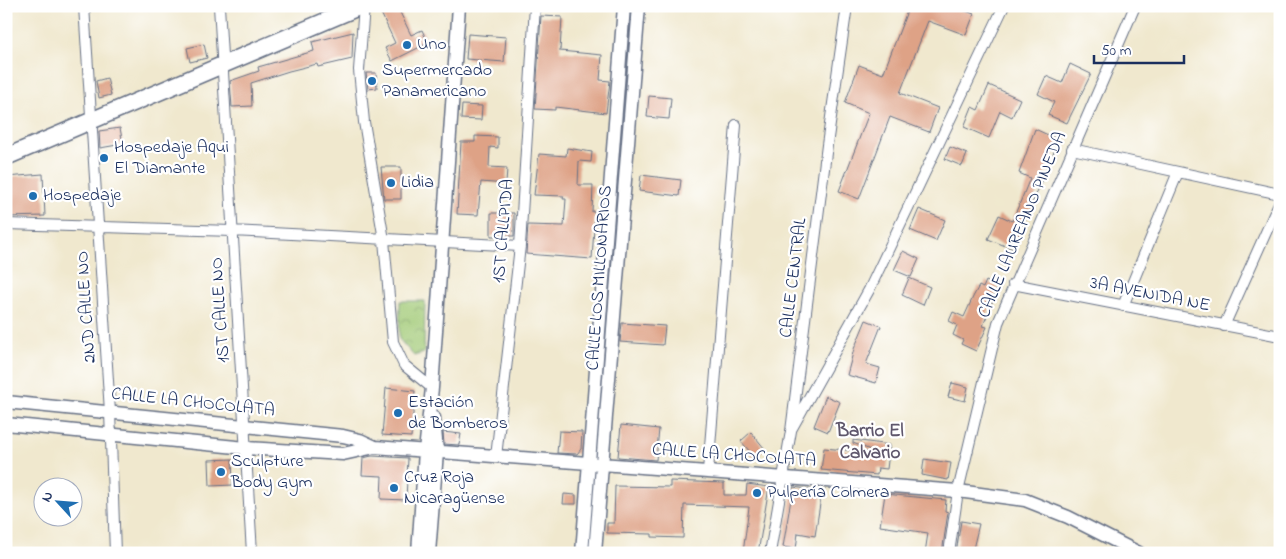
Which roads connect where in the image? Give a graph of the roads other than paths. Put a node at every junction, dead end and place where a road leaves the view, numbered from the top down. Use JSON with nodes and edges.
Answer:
{"nodes":[{"id":1,"x":84,"y":6,"type":"edge"},
{"id":2,"x":219,"y":6,"type":"edge"},
{"id":3,"x":362,"y":6,"type":"edge"},
{"id":4,"x":459,"y":6,"type":"edge"},
{"id":5,"x":534,"y":6,"type":"edge"},
{"id":6,"x":624,"y":6,"type":"edge"},
{"id":7,"x":638,"y":6,"type":"edge"},
{"id":8,"x":847,"y":6,"type":"edge"},
{"id":9,"x":1004,"y":6,"type":"edge"},
{"id":10,"x":1135,"y":6,"type":"edge"},
{"id":11,"x":222,"y":65,"type":"junction"},
{"id":12,"x":91,"y":120,"type":"junction"},
{"id":13,"x":736,"y":125,"type":"dead end"},
{"id":14,"x":1072,"y":149,"type":"junction"},
{"id":15,"x":6,"y":157,"type":"edge"},
{"id":16,"x":1178,"y":172,"type":"junction"},
{"id":17,"x":1280,"y":194,"type":"edge"},
{"id":18,"x":1280,"y":201,"type":"edge"},
{"id":19,"x":6,"y":224,"type":"edge"},
{"id":20,"x":98,"y":228,"type":"junction"},
{"id":21,"x":232,"y":231,"type":"junction"},
{"id":22,"x":384,"y":240,"type":"junction"},
{"id":23,"x":443,"y":242,"type":"junction"},
{"id":24,"x":520,"y":246,"type":"junction"},
{"id":25,"x":1013,"y":284,"type":"junction"},
{"id":26,"x":1123,"y":306,"type":"junction"},
{"id":27,"x":1224,"y":326,"type":"junction"},
{"id":28,"x":1280,"y":336,"type":"edge"},
{"id":29,"x":432,"y":388,"type":"junction"},
{"id":30,"x":6,"y":402,"type":"edge"},
{"id":31,"x":110,"y":412,"type":"junction"},
{"id":32,"x":6,"y":424,"type":"edge"},
{"id":33,"x":244,"y":426,"type":"junction"},
{"id":34,"x":790,"y":431,"type":"junction"},
{"id":35,"x":111,"y":434,"type":"junction"},
{"id":36,"x":246,"y":448,"type":"junction"},
{"id":37,"x":374,"y":448,"type":"junction"},
{"id":38,"x":431,"y":452,"type":"junction"},
{"id":39,"x":496,"y":457,"type":"junction"},
{"id":40,"x":589,"y":463,"type":"junction"},
{"id":41,"x":603,"y":464,"type":"junction"},
{"id":42,"x":708,"y":471,"type":"junction"},
{"id":43,"x":781,"y":476,"type":"junction"},
{"id":44,"x":958,"y":491,"type":"junction"},
{"id":45,"x":116,"y":553,"type":"edge"},
{"id":46,"x":252,"y":553,"type":"edge"},
{"id":47,"x":418,"y":553,"type":"edge"},
{"id":48,"x":429,"y":553,"type":"edge"},
{"id":49,"x":582,"y":553,"type":"edge"},
{"id":50,"x":595,"y":553,"type":"edge"},
{"id":51,"x":770,"y":553,"type":"edge"},
{"id":52,"x":949,"y":553,"type":"edge"},
{"id":53,"x":1139,"y":553,"type":"edge"}],
"edges":[{"from":1,"to":12,"type":"street","name":"2ND CALLE NO"},
{"from":2,"to":11,"type":"street","name":"1ST CALLE NO"},
{"from":3,"to":11,"type":"highway"},
{"from":3,"to":22,"type":"street"},
{"from":4,"to":23,"type":"street"},
{"from":5,"to":24,"type":"street","name":"1ST CALLPIDA"},
{"from":6,"to":40,"type":"street","name":"CALLE LOS MILLONARIOS"},
{"from":7,"to":41,"type":"street","name":"CALLE LOS MILLONARIOS"},
{"from":8,"to":34,"type":"street","name":"CALLE CENTRAL"},
{"from":9,"to":34,"type":"street"},
{"from":10,"to":14,"type":"street","name":"CALLE LAUREANO PINEDA"},
{"from":11,"to":12,"type":"highway"},
{"from":11,"to":21,"type":"street","name":"1ST CALLE NO"},
{"from":12,"to":15,"type":"highway"},
{"from":12,"to":20,"type":"street","name":"2ND CALLE NO"},
{"from":13,"to":42,"type":"street"},
{"from":14,"to":16,"type":"street"},
{"from":14,"to":25,"type":"street","name":"CALLE LAUREANO PINEDA"},
{"from":16,"to":17,"type":"street"},
{"from":16,"to":26,"type":"street"},
{"from":18,"to":27,"type":"street"},
{"from":19,"to":20,"type":"street"},
{"from":20,"to":21,"type":"street"},
{"from":20,"to":31,"type":"street","name":"2ND CALLE NO"},
{"from":21,"to":22,"type":"street"},
{"from":21,"to":33,"type":"street","name":"1ST CALLE NO"},
{"from":22,"to":23,"type":"street"},
{"from":22,"to":29,"type":"street"},
{"from":23,"to":24,"type":"street"},
{"from":23,"to":29,"type":"street"},
{"from":24,"to":39,"type":"street","name":"1ST CALLPIDA"},
{"from":25,"to":26,"type":"street","name":"3A AVENIDA NE"},
{"from":25,"to":44,"type":"street","name":"CALLE LAUREANO PINEDA"},
{"from":26,"to":27,"type":"street","name":"3A AVENIDA NE"},
{"from":27,"to":28,"type":"street","name":"3A AVENIDA NE"},
{"from":29,"to":38,"type":"street"},
{"from":30,"to":31,"type":"street","name":"CALLE LA CHOCOLATA"},
{"from":31,"to":33,"type":"street","name":"CALLE LA CHOCOLATA"},
{"from":31,"to":35,"type":"street","name":"2ND CALLE NO"},
{"from":32,"to":35,"type":"street","name":"CALLE LA CHOCOLATA"},
{"from":33,"to":36,"type":"street","name":"1ST CALLE NO"},
{"from":33,"to":37,"type":"street","name":"CALLE LA CHOCOLATA"},
{"from":34,"to":43,"type":"street","name":"CALLE CENTRAL"},
{"from":35,"to":36,"type":"street","name":"CALLE LA CHOCOLATA"},
{"from":35,"to":45,"type":"street","name":"2ND CALLE NO"},
{"from":36,"to":37,"type":"street","name":"CALLE LA CHOCOLATA"},
{"from":36,"to":46,"type":"street","name":"1ST CALLE NO"},
{"from":37,"to":38,"type":"street","name":"CALLE LA CHOCOLATA"},
{"from":38,"to":39,"type":"street","name":"CALLE LA CHOCOLATA"},
{"from":38,"to":47,"type":"street"},
{"from":38,"to":48,"type":"street"},
{"from":39,"to":40,"type":"street","name":"CALLE LA CHOCOLATA"},
{"from":40,"to":41,"type":"street","name":"CALLE LA CHOCOLATA"},
{"from":40,"to":49,"type":"street","name":"CALLE LOS MILLONARIOS"},
{"from":41,"to":42,"type":"street","name":"CALLE LA CHOCOLATA"},
{"from":41,"to":50,"type":"street","name":"CALLE LOS MILLONARIOS"},
{"from":42,"to":43,"type":"street","name":"CALLE LA CHOCOLATA"},
{"from":43,"to":44,"type":"street","name":"CALLE LA CHOCOLATA"},
{"from":43,"to":51,"type":"street","name":"CALLE CENTRAL"},
{"from":44,"to":52,"type":"street","name":"CALLE LAUREANO PINEDA"},
{"from":44,"to":53,"type":"street","name":"CALLE LA CHOCOLATA"}]}
